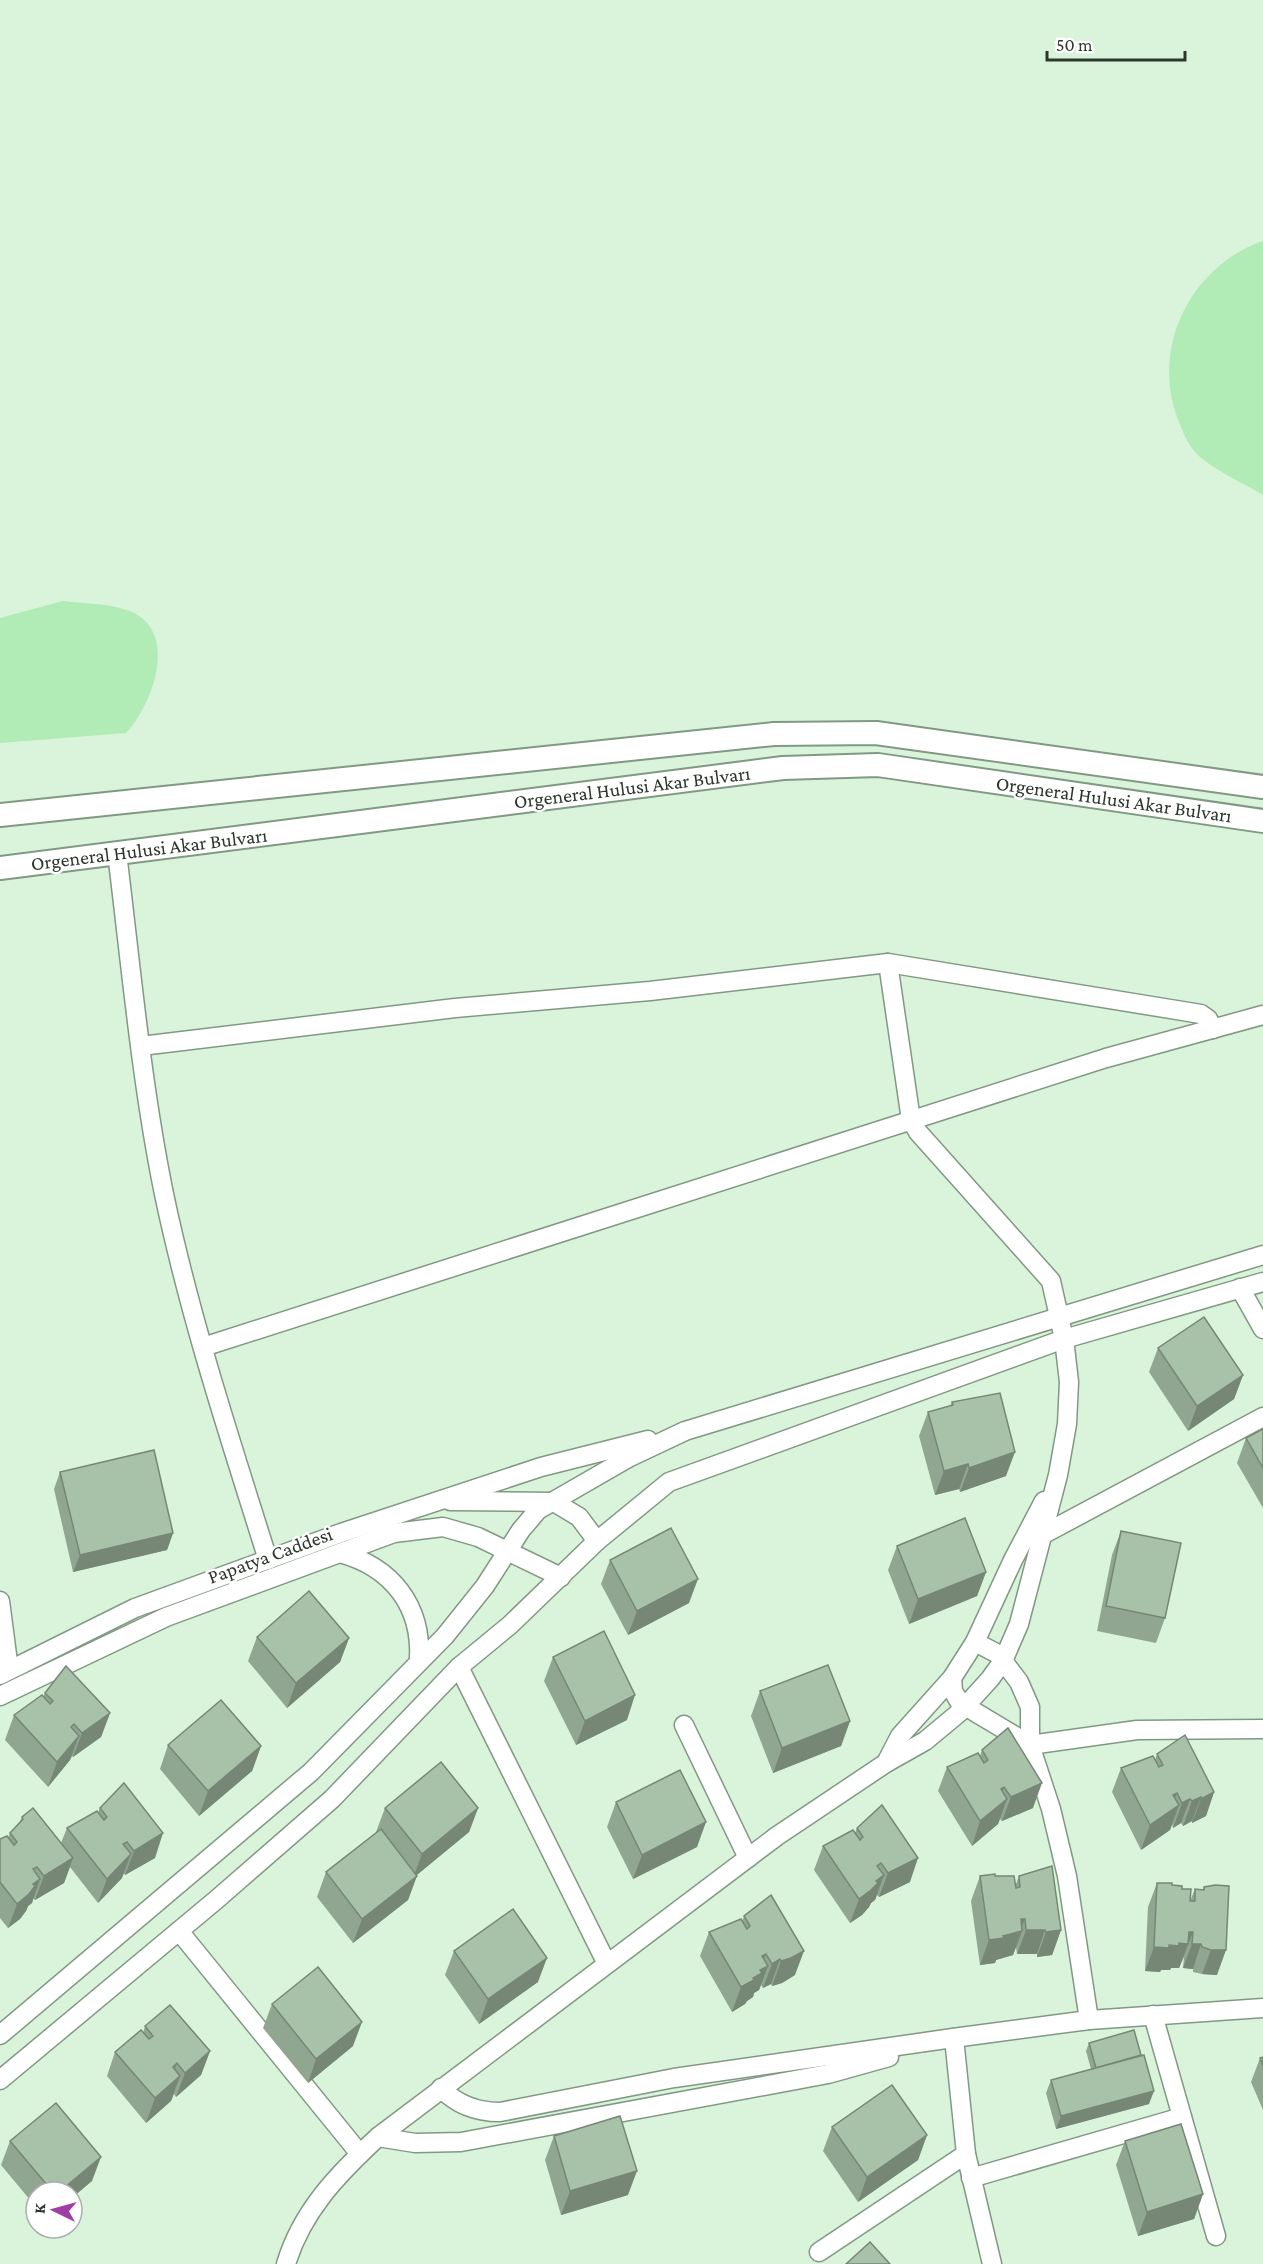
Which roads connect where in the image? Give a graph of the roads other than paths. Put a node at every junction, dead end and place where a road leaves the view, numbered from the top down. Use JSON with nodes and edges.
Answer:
{"nodes":[{"id":1,"x":1263,"y":788,"type":"edge"},
{"id":2,"x":0,"y":815,"type":"edge"},
{"id":3,"x":1263,"y":821,"type":"edge"},
{"id":4,"x":117,"y":853,"type":"junction"},
{"id":5,"x":0,"y":868,"type":"edge"},
{"id":6,"x":888,"y":963,"type":"junction"},
{"id":7,"x":1263,"y":1015,"type":"edge"},
{"id":8,"x":1213,"y":1029,"type":"junction"},
{"id":9,"x":141,"y":1046,"type":"junction"},
{"id":10,"x":911,"y":1120,"type":"junction"},
{"id":11,"x":1263,"y":1255,"type":"edge"},
{"id":12,"x":1263,"y":1282,"type":"edge"},
{"id":13,"x":1240,"y":1288,"type":"junction"},
{"id":14,"x":1057,"y":1316,"type":"junction"},
{"id":15,"x":1263,"y":1329,"type":"edge"},
{"id":16,"x":1064,"y":1340,"type":"junction"},
{"id":17,"x":203,"y":1347,"type":"junction"},
{"id":18,"x":1263,"y":1417,"type":"edge"},
{"id":19,"x":685,"y":1431,"type":"junction"},
{"id":20,"x":1058,"y":1475,"type":"junction"},
{"id":21,"x":436,"y":1501,"type":"junction"},
{"id":22,"x":554,"y":1502,"type":"junction"},
{"id":23,"x":1042,"y":1535,"type":"junction"},
{"id":24,"x":597,"y":1541,"type":"junction"},
{"id":25,"x":509,"y":1552,"type":"junction"},
{"id":26,"x":340,"y":1553,"type":"junction"},
{"id":27,"x":268,"y":1560,"type":"junction"},
{"id":28,"x":561,"y":1577,"type":"junction"},
{"id":29,"x":0,"y":1600,"type":"edge"},
{"id":30,"x":975,"y":1642,"type":"junction"},
{"id":31,"x":419,"y":1659,"type":"junction"},
{"id":32,"x":1003,"y":1661,"type":"junction"},
{"id":33,"x":459,"y":1667,"type":"junction"},
{"id":34,"x":5,"y":1673,"type":"edge"},
{"id":35,"x":952,"y":1678,"type":"junction"},
{"id":36,"x":0,"y":1696,"type":"edge"},
{"id":37,"x":965,"y":1708,"type":"junction"},
{"id":38,"x":684,"y":1725,"type":"dead end"},
{"id":39,"x":1263,"y":1730,"type":"edge"},
{"id":40,"x":1030,"y":1745,"type":"junction"},
{"id":41,"x":886,"y":1763,"type":"junction"},
{"id":42,"x":748,"y":1858,"type":"junction"},
{"id":43,"x":179,"y":1931,"type":"junction"},
{"id":44,"x":607,"y":1964,"type":"junction"},
{"id":45,"x":1263,"y":2008,"type":"edge"},
{"id":46,"x":1154,"y":2015,"type":"junction"},
{"id":47,"x":1089,"y":2020,"type":"junction"},
{"id":48,"x":0,"y":2035,"type":"edge"},
{"id":49,"x":953,"y":2038,"type":"junction"},
{"id":50,"x":0,"y":2080,"type":"edge"},
{"id":51,"x":441,"y":2088,"type":"junction"},
{"id":52,"x":1182,"y":2118,"type":"junction"},
{"id":53,"x":378,"y":2137,"type":"junction"},
{"id":54,"x":360,"y":2154,"type":"junction"},
{"id":55,"x":966,"y":2154,"type":"junction"},
{"id":56,"x":971,"y":2178,"type":"junction"},
{"id":57,"x":1216,"y":2236,"type":"dead end"},
{"id":58,"x":819,"y":2252,"type":"dead end"},
{"id":59,"x":286,"y":2264,"type":"edge"},
{"id":60,"x":992,"y":2264,"type":"edge"}],
"edges":[{"from":1,"to":2,"type":"main road","name":"Orgeneral Hulusi Akar Bulvarı"},
{"from":3,"to":4,"type":"main road","name":"Orgeneral Hulusi Akar Bulvarı"},
{"from":4,"to":5,"type":"main road","name":"Orgeneral Hulusi Akar Bulvarı"},
{"from":4,"to":9,"type":"street"},
{"from":6,"to":8,"type":"street"},
{"from":6,"to":9,"type":"street"},
{"from":6,"to":10,"type":"street"},
{"from":7,"to":8,"type":"street"},
{"from":8,"to":10,"type":"street"},
{"from":9,"to":17,"type":"street"},
{"from":10,"to":14,"type":"street"},
{"from":10,"to":17,"type":"street"},
{"from":11,"to":14,"type":"street"},
{"from":12,"to":13,"type":"street"},
{"from":13,"to":15,"type":"street"},
{"from":13,"to":16,"type":"street"},
{"from":14,"to":16,"type":"street"},
{"from":14,"to":19,"type":"street"},
{"from":16,"to":20,"type":"street"},
{"from":16,"to":24,"type":"street"},
{"from":17,"to":27,"type":"street"},
{"from":18,"to":23,"type":"street"},
{"from":19,"to":21,"type":"street","name":"Papatya Caddesi"},
{"from":19,"to":22,"type":"street"},
{"from":20,"to":23,"type":"street"},
{"from":20,"to":30,"type":"street"},
{"from":21,"to":22,"type":"street"},
{"from":21,"to":27,"type":"street","name":"Papatya Caddesi"},
{"from":22,"to":24,"type":"street"},
{"from":22,"to":25,"type":"street"},
{"from":23,"to":32,"type":"street"},
{"from":24,"to":28,"type":"street"},
{"from":25,"to":26,"type":"street","name":"Papatya Caddesi"},
{"from":25,"to":28,"type":"street","name":"Papatya Caddesi"},
{"from":25,"to":31,"type":"street"},
{"from":26,"to":31,"type":"street"},
{"from":26,"to":36,"type":"street","name":"Papatya Caddesi"},
{"from":27,"to":34,"type":"street","name":"Papatya Caddesi"},
{"from":28,"to":33,"type":"street"},
{"from":29,"to":34,"type":"street"},
{"from":30,"to":32,"type":"street"},
{"from":30,"to":35,"type":"street"},
{"from":31,"to":48,"type":"street"},
{"from":32,"to":37,"type":"street"},
{"from":32,"to":40,"type":"street"},
{"from":33,"to":43,"type":"street"},
{"from":33,"to":44,"type":"street"},
{"from":35,"to":37,"type":"street"},
{"from":35,"to":41,"type":"street"},
{"from":37,"to":40,"type":"street"},
{"from":37,"to":41,"type":"street"},
{"from":38,"to":42,"type":"street"},
{"from":39,"to":40,"type":"street"},
{"from":40,"to":47,"type":"street"},
{"from":41,"to":42,"type":"street"},
{"from":42,"to":44,"type":"street"},
{"from":43,"to":50,"type":"street"},
{"from":43,"to":54,"type":"street"},
{"from":44,"to":51,"type":"street"},
{"from":45,"to":46,"type":"street"},
{"from":46,"to":47,"type":"street"},
{"from":46,"to":52,"type":"street"},
{"from":47,"to":49,"type":"street"},
{"from":49,"to":51,"type":"street"},
{"from":49,"to":53,"type":"street"},
{"from":49,"to":55,"type":"street"},
{"from":51,"to":53,"type":"street"},
{"from":52,"to":56,"type":"street"},
{"from":52,"to":57,"type":"street"},
{"from":53,"to":54,"type":"street"},
{"from":54,"to":59,"type":"street"},
{"from":55,"to":56,"type":"street"},
{"from":55,"to":58,"type":"street"},
{"from":56,"to":60,"type":"street"}]}
